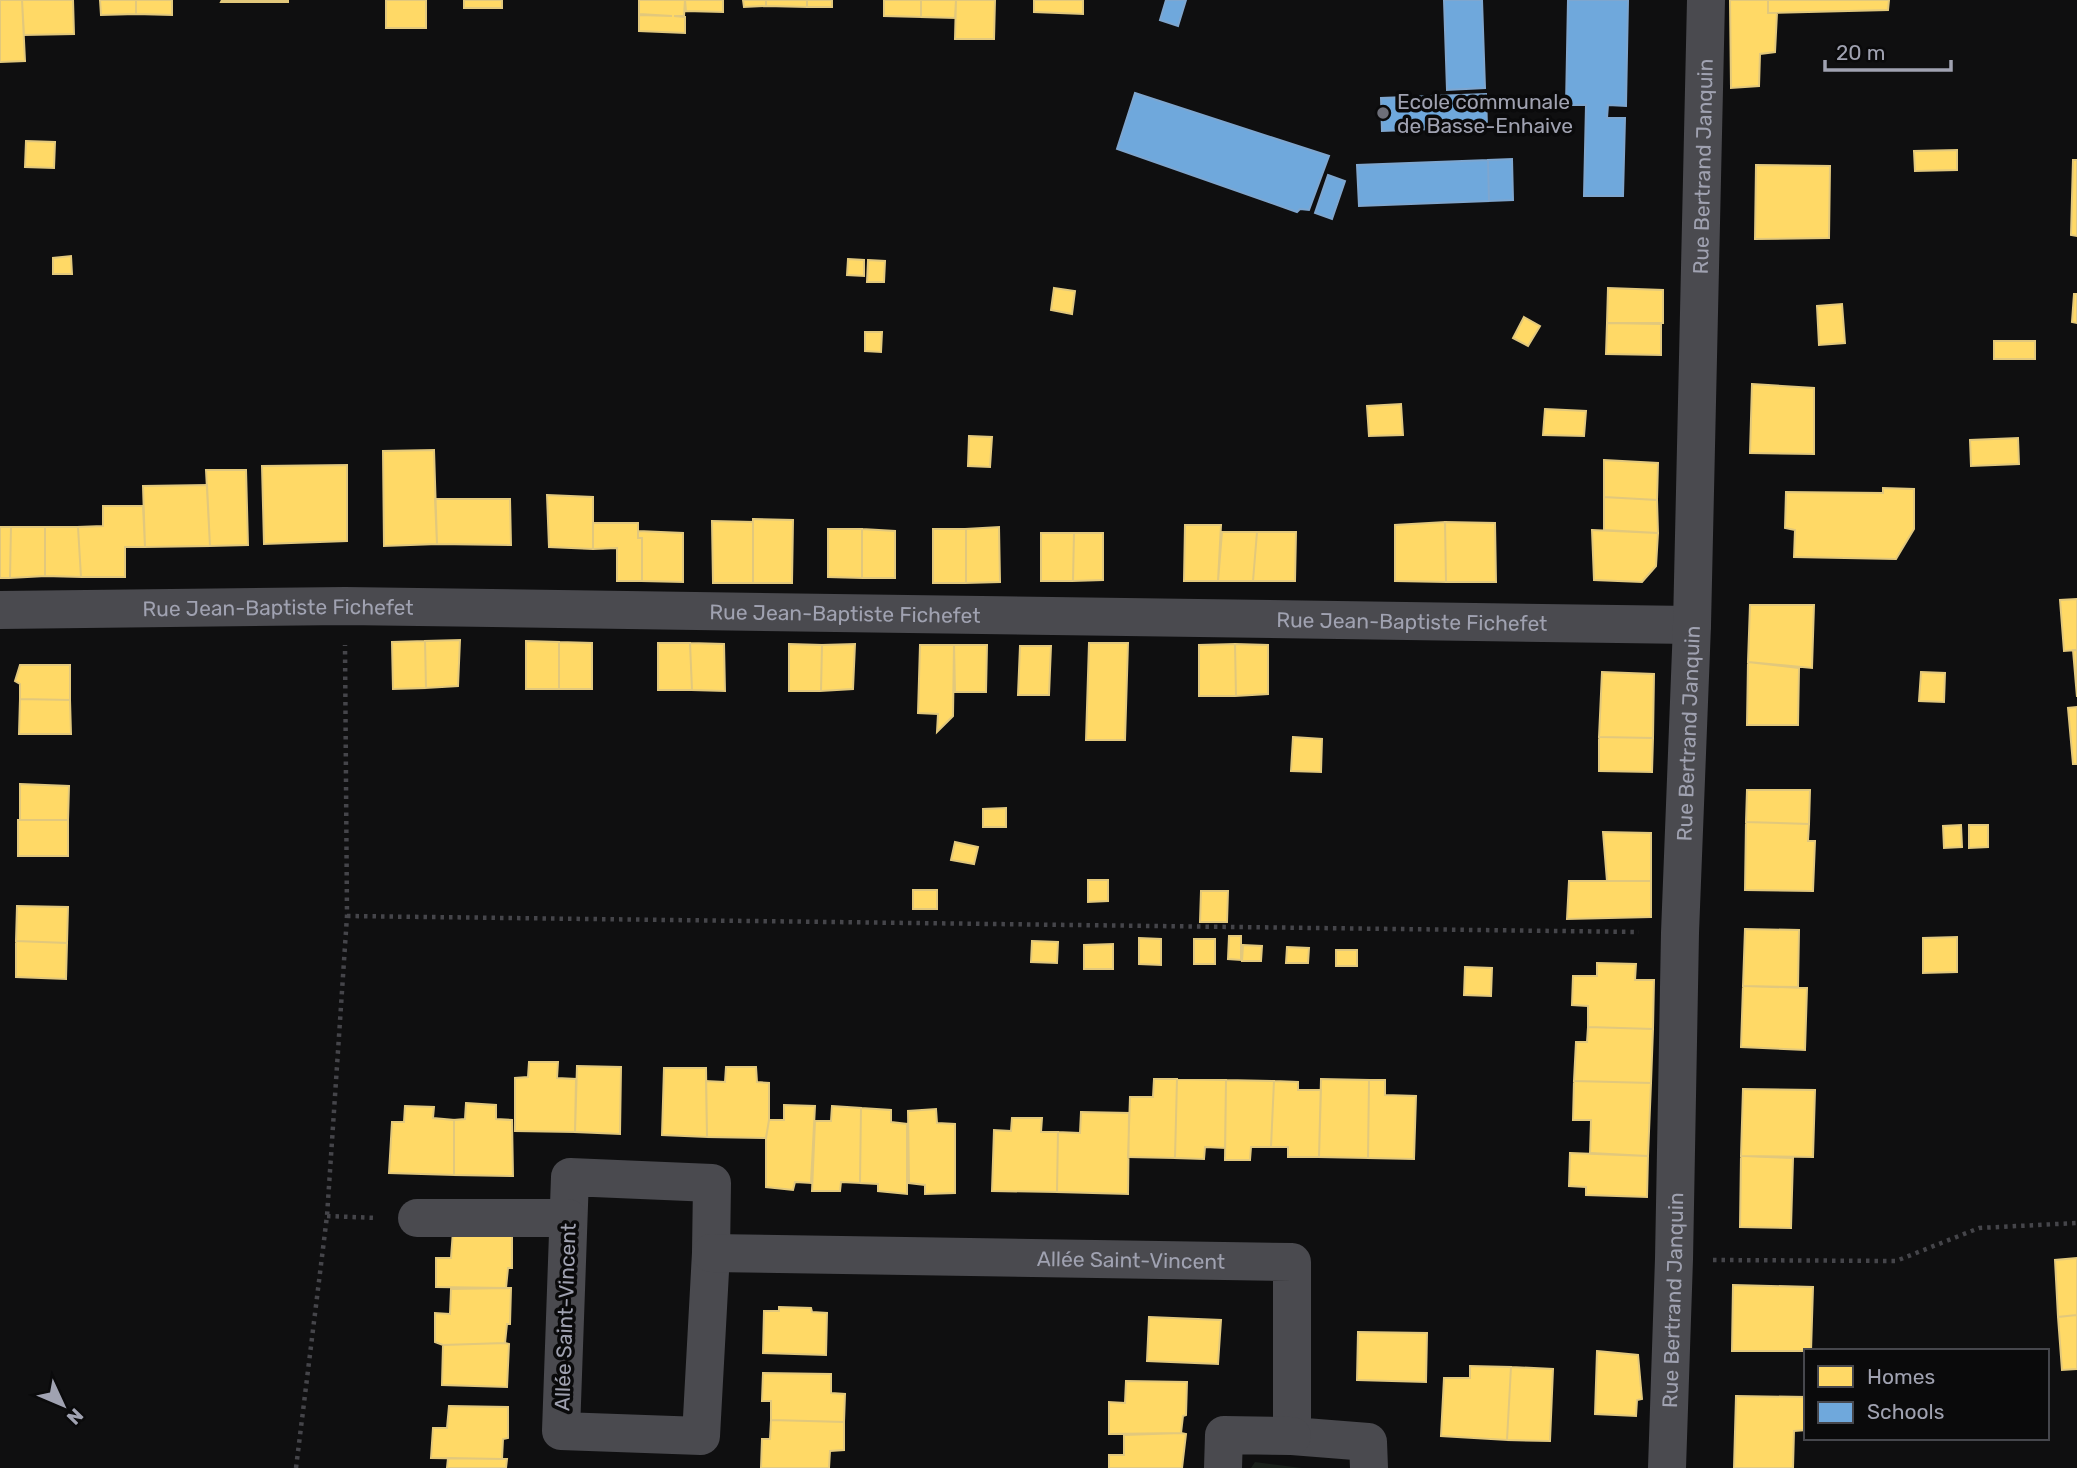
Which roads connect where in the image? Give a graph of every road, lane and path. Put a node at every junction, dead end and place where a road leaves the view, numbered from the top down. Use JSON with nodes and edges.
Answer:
{"nodes":[{"id":1,"x":1706,"y":0,"type":"edge"},
{"id":2,"x":345,"y":606,"type":"junction"},
{"id":3,"x":0,"y":610,"type":"edge"},
{"id":4,"x":1692,"y":625,"type":"junction"},
{"id":5,"x":347,"y":916,"type":"junction"},
{"id":6,"x":1679,"y":933,"type":"junction"},
{"id":7,"x":327,"y":1216,"type":"junction"},
{"id":8,"x":417,"y":1218,"type":"joint"},
{"id":9,"x":568,"y":1218,"type":"junction"},
{"id":10,"x":2077,"y":1223,"type":"edge"},
{"id":11,"x":711,"y":1253,"type":"junction"},
{"id":12,"x":1674,"y":1259,"type":"junction"},
{"id":13,"x":1293,"y":1436,"type":"junction"},
{"id":14,"x":296,"y":1468,"type":"edge"},
{"id":15,"x":1223,"y":1468,"type":"edge"},
{"id":16,"x":1369,"y":1468,"type":"edge"},
{"id":17,"x":1667,"y":1468,"type":"edge"}],
"edges":[{"from":1,"to":4,"type":"street","name":"Rue Bertrand Janquin"},
{"from":2,"to":3,"type":"street","name":"Rue Jean-Baptiste Fichefet"},
{"from":2,"to":4,"type":"street","name":"Rue Jean-Baptiste Fichefet"},
{"from":2,"to":5,"type":"path"},
{"from":4,"to":6,"type":"street","name":"Rue Bertrand Janquin"},
{"from":5,"to":6,"type":"path"},
{"from":5,"to":7,"type":"path"},
{"from":6,"to":12,"type":"street","name":"Rue Bertrand Janquin"},
{"from":7,"to":8,"type":"path"},
{"from":7,"to":14,"type":"path"},
{"from":8,"to":9,"type":"street"},
{"from":9,"to":11,"type":"street","name":"Allée Saint-Vincent"},
{"from":9,"to":11,"type":"street","name":"Allée Saint-Vincent"},
{"from":10,"to":12,"type":"path"},
{"from":11,"to":13,"type":"street","name":"Allée Saint-Vincent"},
{"from":12,"to":17,"type":"street","name":"Rue Bertrand Janquin"},
{"from":13,"to":15,"type":"street"},
{"from":13,"to":16,"type":"street"}]}
